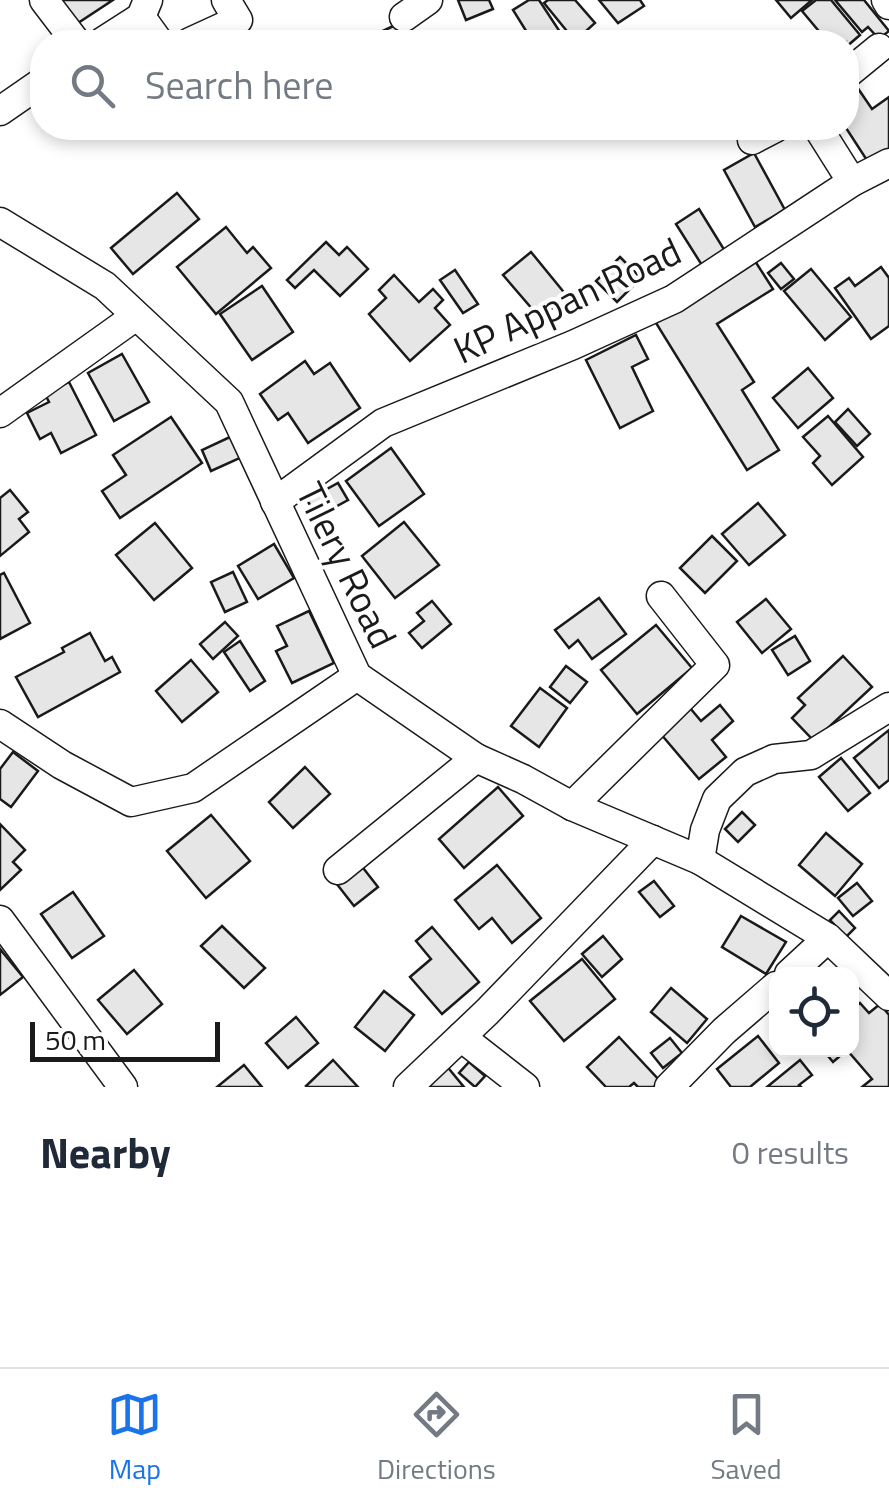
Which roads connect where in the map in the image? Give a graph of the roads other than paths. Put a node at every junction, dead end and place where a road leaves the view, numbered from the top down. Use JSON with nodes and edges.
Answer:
{"nodes":[{"id":1,"x":44,"y":0,"type":"edge"},
{"id":2,"x":428,"y":0,"type":"edge"},
{"id":3,"x":144,"y":8,"type":"edge"},
{"id":4,"x":404,"y":18,"type":"dead end"},
{"id":5,"x":67,"y":30,"type":"edge"},
{"id":6,"x":117,"y":30,"type":"edge"},
{"id":7,"x":886,"y":51,"type":"edge"},
{"id":8,"x":859,"y":67,"type":"edge"},
{"id":9,"x":30,"y":90,"type":"edge"},
{"id":10,"x":0,"y":111,"type":"edge"},
{"id":11,"x":826,"y":140,"type":"edge"},
{"id":12,"x":889,"y":163,"type":"edge"},
{"id":13,"x":852,"y":182,"type":"junction"},
{"id":14,"x":0,"y":222,"type":"edge"},
{"id":15,"x":136,"y":316,"type":"junction"},
{"id":16,"x":0,"y":412,"type":"edge"},
{"id":17,"x":274,"y":502,"type":"junction"},
{"id":18,"x":662,"y":596,"type":"dead end"},
{"id":19,"x":357,"y":676,"type":"junction"},
{"id":20,"x":889,"y":708,"type":"edge"},
{"id":21,"x":0,"y":724,"type":"edge"},
{"id":22,"x":476,"y":758,"type":"junction"},
{"id":23,"x":572,"y":806,"type":"junction"},
{"id":24,"x":654,"y":840,"type":"junction"},
{"id":25,"x":700,"y":860,"type":"junction"},
{"id":26,"x":338,"y":870,"type":"dead end"},
{"id":27,"x":0,"y":920,"type":"edge"},
{"id":28,"x":828,"y":938,"type":"junction"},
{"id":29,"x":797,"y":967,"type":"edge"},
{"id":30,"x":769,"y":992,"type":"edge"},
{"id":31,"x":889,"y":996,"type":"edge"},
{"id":32,"x":461,"y":1037,"type":"junction"},
{"id":33,"x":123,"y":1087,"type":"edge"},
{"id":34,"x":408,"y":1087,"type":"edge"},
{"id":35,"x":525,"y":1087,"type":"edge"},
{"id":36,"x":669,"y":1087,"type":"edge"}],
"edges":[{"from":1,"to":5,"type":"street"},
{"from":2,"to":4,"type":"street"},
{"from":3,"to":6,"type":"street"},
{"from":7,"to":8,"type":"street"},
{"from":9,"to":10,"type":"street"},
{"from":11,"to":13,"type":"street"},
{"from":12,"to":13,"type":"street","name":"KP Appan Road"},
{"from":13,"to":17,"type":"street","name":"KP Appan Road"},
{"from":14,"to":15,"type":"street","name":"Tilery Road"},
{"from":15,"to":16,"type":"street"},
{"from":15,"to":17,"type":"street","name":"Tilery Road"},
{"from":17,"to":19,"type":"street","name":"Tilery Road"},
{"from":18,"to":23,"type":"street"},
{"from":19,"to":21,"type":"street"},
{"from":19,"to":22,"type":"street","name":"Tilery Road"},
{"from":20,"to":25,"type":"street"},
{"from":22,"to":23,"type":"street","name":"Tilery Road"},
{"from":22,"to":26,"type":"street"},
{"from":23,"to":24,"type":"street","name":"Tilery Road"},
{"from":24,"to":25,"type":"street","name":"Tilery Road"},
{"from":24,"to":32,"type":"street"},
{"from":25,"to":28,"type":"street","name":"Tilery Road"},
{"from":27,"to":33,"type":"street"},
{"from":28,"to":29,"type":"street"},
{"from":28,"to":31,"type":"street","name":"Tilery Road"},
{"from":30,"to":36,"type":"street"},
{"from":32,"to":34,"type":"street"},
{"from":32,"to":35,"type":"street"}]}
